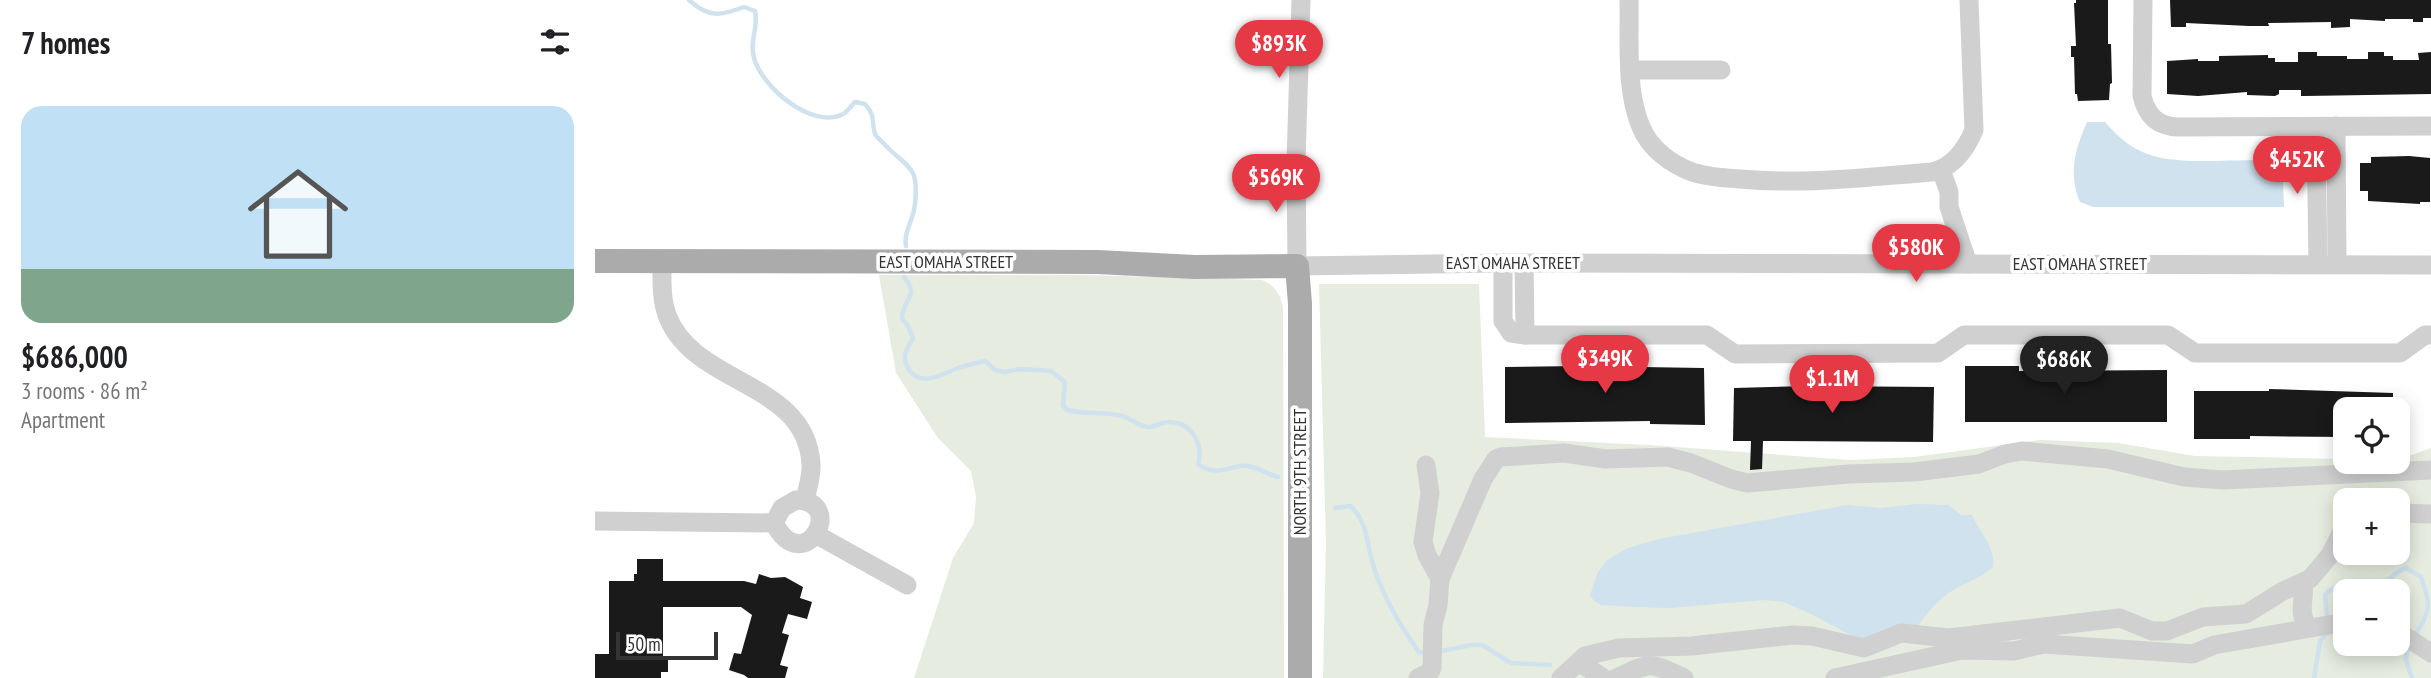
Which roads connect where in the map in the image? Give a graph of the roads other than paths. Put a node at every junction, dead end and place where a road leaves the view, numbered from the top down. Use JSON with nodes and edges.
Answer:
{"nodes":[{"id":1,"x":1301,"y":0,"type":"edge"},
{"id":2,"x":1629,"y":0,"type":"edge"},
{"id":3,"x":1969,"y":0,"type":"edge"},
{"id":4,"x":2143,"y":0,"type":"edge"},
{"id":5,"x":1631,"y":70,"type":"junction"},
{"id":6,"x":1721,"y":70,"type":"dead end"},
{"id":7,"x":2431,"y":126,"type":"edge"},
{"id":8,"x":2326,"y":127,"type":"junction"},
{"id":9,"x":1941,"y":170,"type":"junction"},
{"id":10,"x":595,"y":261,"type":"edge"},
{"id":11,"x":662,"y":262,"type":"junction"},
{"id":12,"x":1503,"y":263,"type":"junction"},
{"id":13,"x":1524,"y":263,"type":"junction"},
{"id":14,"x":1968,"y":264,"type":"junction"},
{"id":15,"x":2327,"y":264,"type":"junction"},
{"id":16,"x":2431,"y":265,"type":"edge"},
{"id":17,"x":1297,"y":267,"type":"junction"},
{"id":18,"x":1503,"y":296,"type":"junction"},
{"id":19,"x":1524,"y":296,"type":"junction"},
{"id":20,"x":1525,"y":335,"type":"junction"},
{"id":21,"x":2431,"y":335,"type":"edge"},
{"id":22,"x":1426,"y":465,"type":"dead end"},
{"id":23,"x":2431,"y":470,"type":"edge"},
{"id":24,"x":805,"y":501,"type":"junction"},
{"id":25,"x":2410,"y":513,"type":"edge"},
{"id":26,"x":2431,"y":514,"type":"edge"},
{"id":27,"x":595,"y":521,"type":"edge"},
{"id":28,"x":774,"y":523,"type":"junction"},
{"id":29,"x":817,"y":535,"type":"junction"},
{"id":30,"x":2333,"y":547,"type":"edge"},
{"id":31,"x":1440,"y":579,"type":"junction"},
{"id":32,"x":2303,"y":583,"type":"junction"},
{"id":33,"x":907,"y":585,"type":"dead end"},
{"id":34,"x":2333,"y":624,"type":"edge"},
{"id":35,"x":2309,"y":627,"type":"junction"},
{"id":36,"x":2410,"y":639,"type":"edge"},
{"id":37,"x":2431,"y":653,"type":"edge"},
{"id":38,"x":1579,"y":662,"type":"junction"},
{"id":39,"x":1424,"y":677,"type":"edge"},
{"id":40,"x":1300,"y":678,"type":"edge"},
{"id":41,"x":1561,"y":678,"type":"edge"},
{"id":42,"x":1603,"y":678,"type":"edge"},
{"id":43,"x":1616,"y":678,"type":"edge"},
{"id":44,"x":1684,"y":678,"type":"edge"},
{"id":45,"x":1835,"y":678,"type":"edge"}],
"edges":[{"from":1,"to":17,"type":"street"},
{"from":2,"to":5,"type":"street"},
{"from":3,"to":9,"type":"street"},
{"from":4,"to":8,"type":"street"},
{"from":5,"to":6,"type":"street"},
{"from":5,"to":9,"type":"street"},
{"from":7,"to":8,"type":"street"},
{"from":8,"to":15,"type":"street"},
{"from":9,"to":14,"type":"street"},
{"from":10,"to":11,"type":"main road","name":"EAST OMAHA STREET"},
{"from":11,"to":17,"type":"main road","name":"EAST OMAHA STREET"},
{"from":11,"to":24,"type":"street"},
{"from":12,"to":13,"type":"street","name":"EAST OMAHA STREET"},
{"from":12,"to":17,"type":"street","name":"EAST OMAHA STREET"},
{"from":12,"to":18,"type":"street"},
{"from":13,"to":14,"type":"street","name":"EAST OMAHA STREET"},
{"from":13,"to":19,"type":"street"},
{"from":14,"to":15,"type":"street","name":"EAST OMAHA STREET"},
{"from":15,"to":16,"type":"street","name":"EAST OMAHA STREET"},
{"from":17,"to":40,"type":"main road","name":"NORTH 9TH STREET"},
{"from":18,"to":19,"type":"street"},
{"from":18,"to":20,"type":"street"},
{"from":19,"to":20,"type":"street"},
{"from":20,"to":21,"type":"street"},
{"from":22,"to":31,"type":"street"},
{"from":23,"to":31,"type":"street"},
{"from":24,"to":28,"type":"street"},
{"from":24,"to":29,"type":"street"},
{"from":25,"to":26,"type":"street"},
{"from":27,"to":28,"type":"street"},
{"from":28,"to":29,"type":"street"},
{"from":29,"to":33,"type":"street"},
{"from":30,"to":32,"type":"street"},
{"from":31,"to":39,"type":"street"},
{"from":32,"to":35,"type":"street"},
{"from":32,"to":38,"type":"street"},
{"from":34,"to":35,"type":"street"},
{"from":35,"to":45,"type":"street"},
{"from":36,"to":37,"type":"street"},
{"from":38,"to":41,"type":"street"},
{"from":38,"to":42,"type":"street"},
{"from":43,"to":44,"type":"street"}]}
